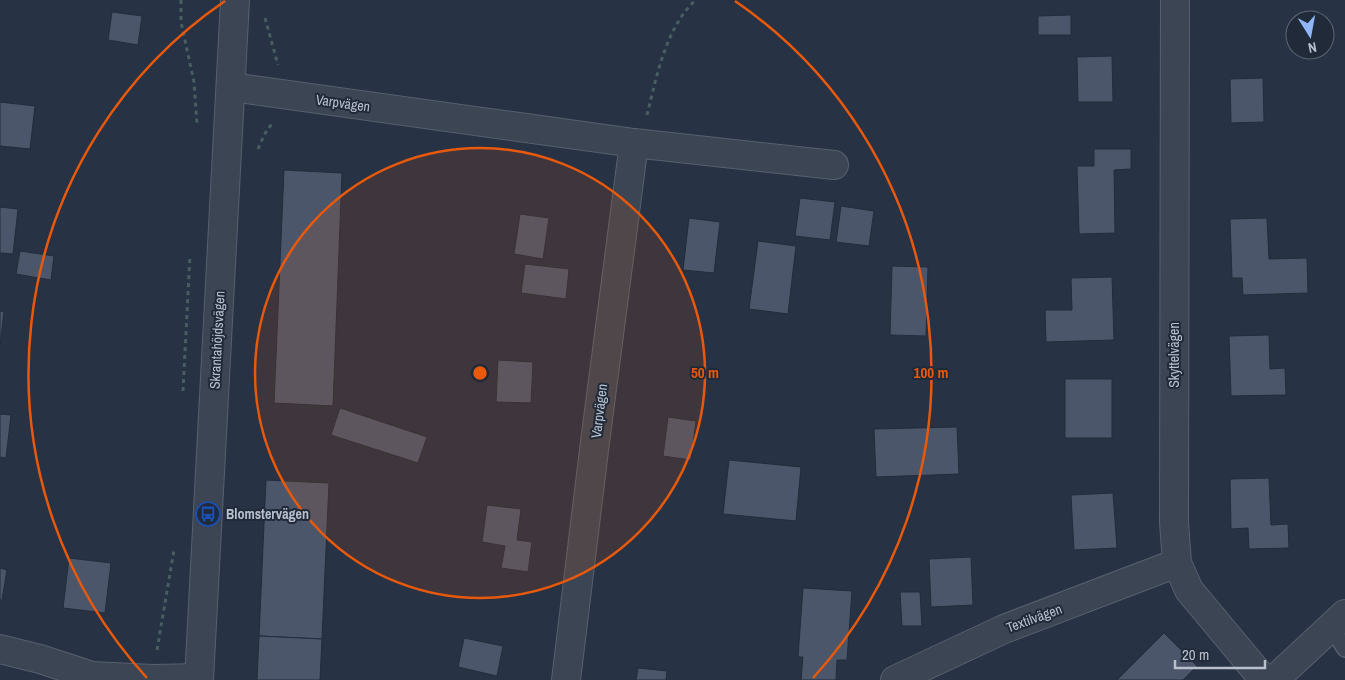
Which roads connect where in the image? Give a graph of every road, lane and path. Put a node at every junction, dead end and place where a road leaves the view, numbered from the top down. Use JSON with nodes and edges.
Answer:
{"nodes":[{"id":1,"x":181,"y":0,"type":"edge"},
{"id":2,"x":235,"y":0,"type":"edge"},
{"id":3,"x":695,"y":0,"type":"edge"},
{"id":4,"x":1175,"y":0,"type":"edge"},
{"id":5,"x":231,"y":87,"type":"junction"},
{"id":6,"x":197,"y":128,"type":"dead end"},
{"id":7,"x":634,"y":143,"type":"junction"},
{"id":8,"x":834,"y":165,"type":"dead end"},
{"id":9,"x":190,"y":255,"type":"dead end"},
{"id":10,"x":182,"y":392,"type":"dead end"},
{"id":11,"x":176,"y":541,"type":"dead end"},
{"id":12,"x":1177,"y":563,"type":"junction"},
{"id":13,"x":1340,"y":630,"type":"edge"},
{"id":14,"x":0,"y":649,"type":"edge"},
{"id":15,"x":94,"y":678,"type":"edge"},
{"id":16,"x":153,"y":679,"type":"edge"},
{"id":17,"x":199,"y":679,"type":"edge"},
{"id":18,"x":566,"y":680,"type":"edge"},
{"id":19,"x":895,"y":680,"type":"edge"},
{"id":20,"x":1264,"y":680,"type":"edge"},
{"id":21,"x":1274,"y":680,"type":"edge"}],
"edges":[{"from":1,"to":6,"type":"path"},
{"from":2,"to":5,"type":"street","name":"Skrantahöjdsvägen"},
{"from":3,"to":7,"type":"path"},
{"from":4,"to":12,"type":"street","name":"Skyttelvägen"},
{"from":5,"to":7,"type":"street","name":"Varpvägen"},
{"from":5,"to":17,"type":"street","name":"Skrantahöjdsvägen"},
{"from":7,"to":8,"type":"street","name":"Varpvägen"},
{"from":7,"to":18,"type":"street","name":"Varpvägen"},
{"from":9,"to":10,"type":"path"},
{"from":11,"to":16,"type":"path"},
{"from":12,"to":19,"type":"street","name":"Textilvägen"},
{"from":12,"to":20,"type":"street","name":"Skyttelvägen"},
{"from":13,"to":21,"type":"street"},
{"from":14,"to":15,"type":"street"},
{"from":15,"to":16,"type":"street"},
{"from":16,"to":17,"type":"street"}]}
